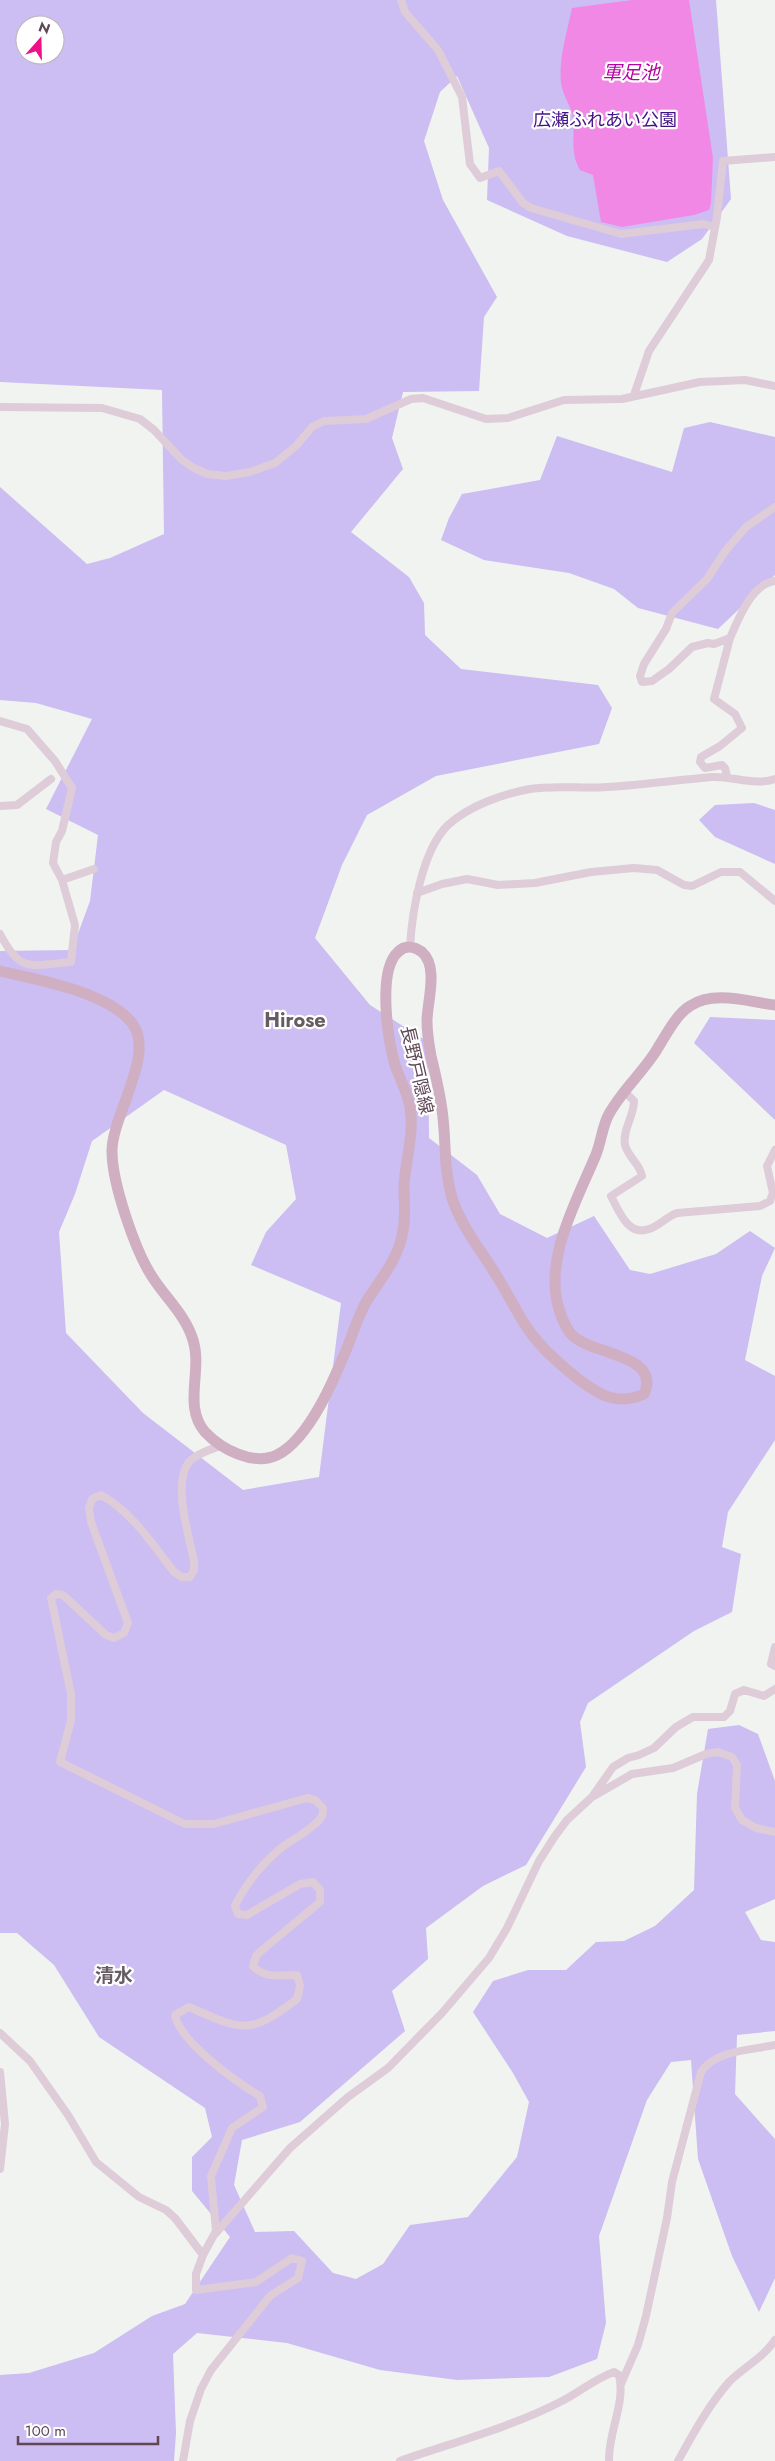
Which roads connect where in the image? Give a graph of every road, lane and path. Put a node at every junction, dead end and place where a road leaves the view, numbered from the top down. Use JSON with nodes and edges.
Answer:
{"nodes":[{"id":1,"x":401,"y":0,"type":"edge"},
{"id":2,"x":775,"y":157,"type":"edge"},
{"id":3,"x":715,"y":227,"type":"junction"},
{"id":4,"x":775,"y":386,"type":"edge"},
{"id":5,"x":634,"y":395,"type":"junction"},
{"id":6,"x":0,"y":407,"type":"edge"},
{"id":7,"x":775,"y":507,"type":"edge"},
{"id":8,"x":775,"y":581,"type":"edge"},
{"id":9,"x":730,"y":638,"type":"junction"},
{"id":10,"x":0,"y":721,"type":"edge"},
{"id":11,"x":727,"y":776,"type":"junction"},
{"id":12,"x":775,"y":778,"type":"edge"},
{"id":13,"x":51,"y":779,"type":"dead end"},
{"id":14,"x":0,"y":806,"type":"edge"},
{"id":15,"x":94,"y":869,"type":"dead end"},
{"id":16,"x":62,"y":880,"type":"junction"},
{"id":17,"x":417,"y":893,"type":"junction"},
{"id":18,"x":775,"y":901,"type":"edge"},
{"id":19,"x":0,"y":934,"type":"edge"},
{"id":20,"x":410,"y":947,"type":"junction"},
{"id":21,"x":0,"y":971,"type":"edge"},
{"id":22,"x":775,"y":1005,"type":"edge"},
{"id":23,"x":624,"y":1091,"type":"junction"},
{"id":24,"x":775,"y":1150,"type":"edge"},
{"id":25,"x":223,"y":1445,"type":"junction"},
{"id":26,"x":775,"y":1647,"type":"edge"},
{"id":27,"x":775,"y":1666,"type":"edge"},
{"id":28,"x":775,"y":1689,"type":"edge"},
{"id":29,"x":592,"y":1797,"type":"junction"},
{"id":30,"x":775,"y":1832,"type":"edge"},
{"id":31,"x":0,"y":2033,"type":"edge"},
{"id":32,"x":775,"y":2045,"type":"edge"},
{"id":33,"x":0,"y":2072,"type":"edge"},
{"id":34,"x":0,"y":2169,"type":"edge"},
{"id":35,"x":215,"y":2234,"type":"junction"},
{"id":36,"x":202,"y":2255,"type":"junction"},
{"id":37,"x":775,"y":2340,"type":"edge"},
{"id":38,"x":621,"y":2384,"type":"junction"},
{"id":39,"x":183,"y":2461,"type":"edge"},
{"id":40,"x":400,"y":2461,"type":"edge"},
{"id":41,"x":609,"y":2461,"type":"edge"},
{"id":42,"x":678,"y":2461,"type":"edge"}],
"edges":[{"from":1,"to":3,"type":"street"},
{"from":2,"to":3,"type":"street"},
{"from":3,"to":5,"type":"street"},
{"from":4,"to":5,"type":"street"},
{"from":5,"to":6,"type":"street"},
{"from":7,"to":9,"type":"street"},
{"from":8,"to":9,"type":"street"},
{"from":9,"to":11,"type":"street"},
{"from":10,"to":16,"type":"street"},
{"from":11,"to":12,"type":"street"},
{"from":11,"to":17,"type":"street"},
{"from":13,"to":14,"type":"street"},
{"from":15,"to":16,"type":"street"},
{"from":16,"to":19,"type":"street"},
{"from":17,"to":18,"type":"street"},
{"from":17,"to":20,"type":"street"},
{"from":20,"to":23,"type":"main road","name":"長野戸隠線"},
{"from":20,"to":25,"type":"main road","name":"長野戸隠線"},
{"from":21,"to":25,"type":"main road","name":"長野戸隠線"},
{"from":22,"to":23,"type":"main road","name":"長野戸隠線"},
{"from":23,"to":24,"type":"street"},
{"from":25,"to":35,"type":"street"},
{"from":26,"to":27,"type":"street"},
{"from":28,"to":29,"type":"street"},
{"from":29,"to":30,"type":"street"},
{"from":29,"to":35,"type":"street"},
{"from":31,"to":36,"type":"street"},
{"from":32,"to":38,"type":"street"},
{"from":33,"to":34,"type":"street"},
{"from":35,"to":36,"type":"street"},
{"from":36,"to":39,"type":"street"},
{"from":37,"to":42,"type":"street"},
{"from":38,"to":40,"type":"street"},
{"from":38,"to":41,"type":"street"}]}
